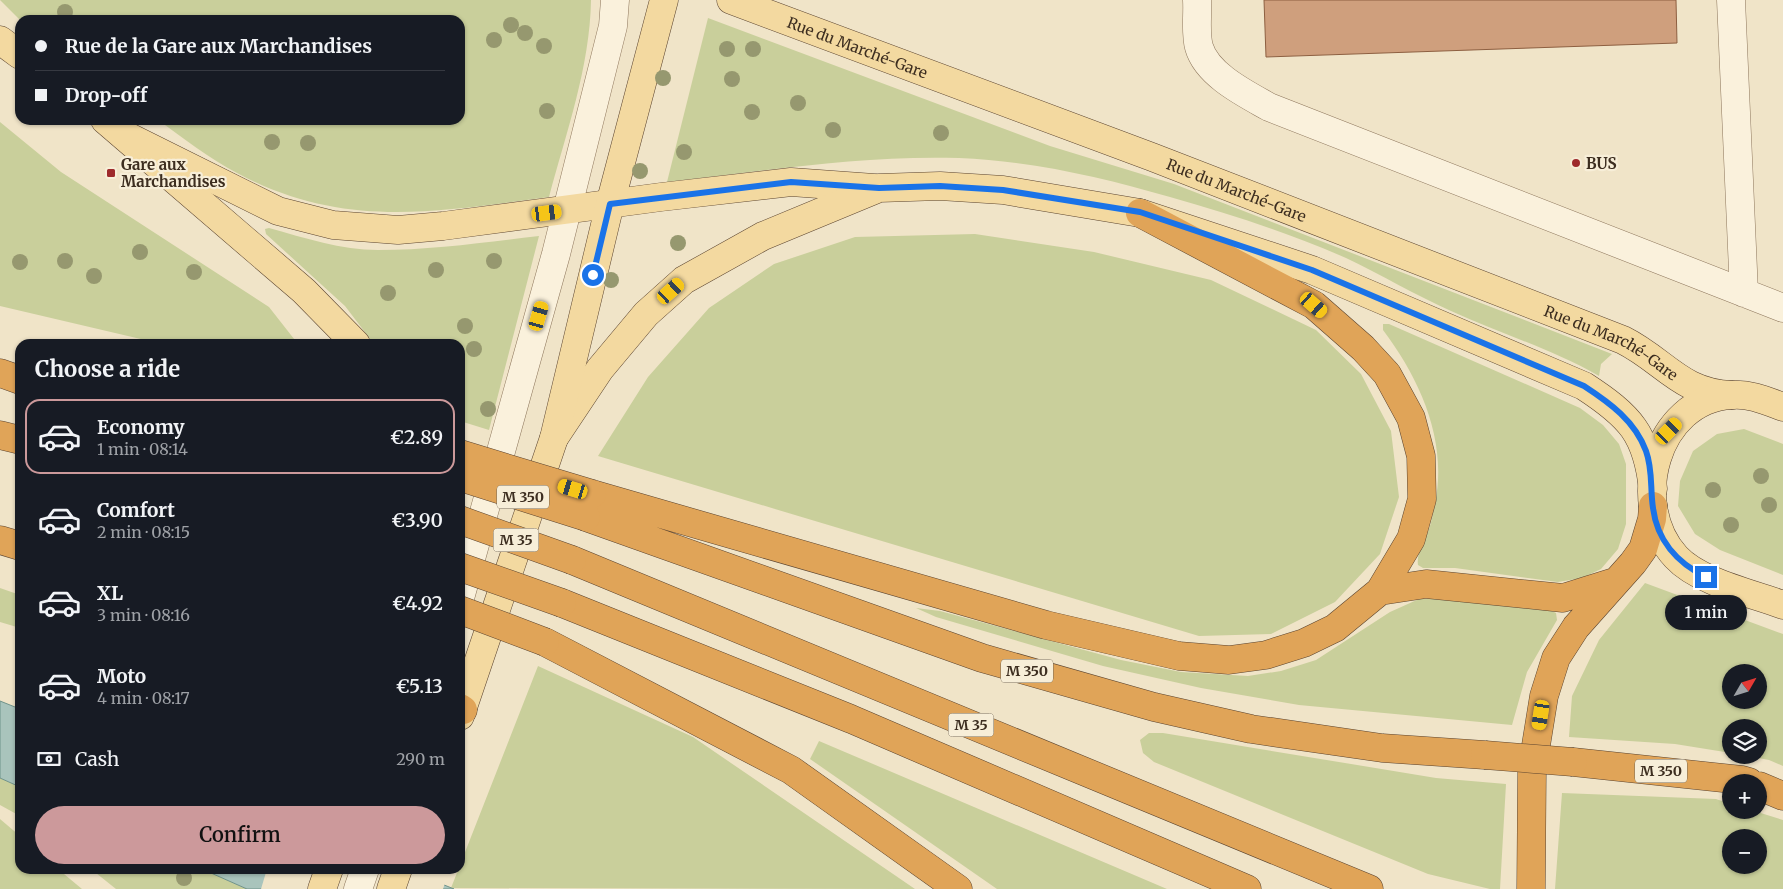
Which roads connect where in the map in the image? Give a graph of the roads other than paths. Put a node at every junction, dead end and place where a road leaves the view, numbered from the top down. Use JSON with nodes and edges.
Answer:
{"nodes":[{"id":1,"x":615,"y":0,"type":"edge"},
{"id":2,"x":664,"y":0,"type":"edge"},
{"id":3,"x":731,"y":0,"type":"edge"},
{"id":4,"x":1197,"y":0,"type":"edge"},
{"id":5,"x":1731,"y":0,"type":"edge"},
{"id":6,"x":0,"y":40,"type":"edge"},
{"id":7,"x":15,"y":51,"type":"edge"},
{"id":8,"x":114,"y":127,"type":"edge"},
{"id":9,"x":879,"y":188,"type":"junction"},
{"id":10,"x":610,"y":204,"type":"junction"},
{"id":11,"x":566,"y":211,"type":"junction"},
{"id":12,"x":1140,"y":212,"type":"junction"},
{"id":13,"x":1744,"y":294,"type":"junction"},
{"id":14,"x":1783,"y":308,"type":"edge"},
{"id":15,"x":351,"y":339,"type":"edge"},
{"id":16,"x":0,"y":359,"type":"edge"},
{"id":17,"x":15,"y":362,"type":"edge"},
{"id":18,"x":0,"y":374,"type":"edge"},
{"id":19,"x":15,"y":378,"type":"edge"},
{"id":20,"x":1732,"y":395,"type":"junction"},
{"id":21,"x":1783,"y":407,"type":"edge"},
{"id":22,"x":0,"y":435,"type":"edge"},
{"id":23,"x":554,"y":438,"type":"junction"},
{"id":24,"x":15,"y":439,"type":"edge"},
{"id":25,"x":465,"y":456,"type":"edge"},
{"id":26,"x":465,"y":478,"type":"edge"},
{"id":27,"x":1653,"y":498,"type":"junction"},
{"id":28,"x":589,"y":506,"type":"junction"},
{"id":29,"x":465,"y":522,"type":"edge"},
{"id":30,"x":0,"y":540,"type":"edge"},
{"id":31,"x":15,"y":544,"type":"edge"},
{"id":32,"x":465,"y":569,"type":"edge"},
{"id":33,"x":465,"y":580,"type":"edge"},
{"id":34,"x":1614,"y":582,"type":"junction"},
{"id":35,"x":1380,"y":591,"type":"junction"},
{"id":36,"x":1783,"y":605,"type":"edge"},
{"id":37,"x":465,"y":612,"type":"edge"},
{"id":38,"x":465,"y":699,"type":"edge"},
{"id":39,"x":1722,"y":778,"type":"edge"},
{"id":40,"x":1767,"y":789,"type":"edge"},
{"id":41,"x":1783,"y":796,"type":"edge"},
{"id":42,"x":1530,"y":846,"type":"junction"},
{"id":43,"x":327,"y":874,"type":"edge"},
{"id":44,"x":363,"y":874,"type":"edge"},
{"id":45,"x":396,"y":874,"type":"edge"},
{"id":46,"x":322,"y":889,"type":"edge"},
{"id":47,"x":358,"y":889,"type":"edge"},
{"id":48,"x":392,"y":889,"type":"edge"},
{"id":49,"x":958,"y":889,"type":"edge"},
{"id":50,"x":1247,"y":889,"type":"edge"},
{"id":51,"x":1369,"y":889,"type":"edge"},
{"id":52,"x":1519,"y":889,"type":"edge"},
{"id":53,"x":1531,"y":889,"type":"edge"}],
"edges":[{"from":1,"to":11,"type":"lane"},
{"from":2,"to":10,"type":"main road"},
{"from":3,"to":20,"type":"main road","name":"Rue du Marché-Gare"},
{"from":4,"to":13,"type":"lane"},
{"from":5,"to":13,"type":"lane"},
{"from":6,"to":7,"type":"main road"},
{"from":8,"to":11,"type":"main road"},
{"from":8,"to":15,"type":"main road"},
{"from":9,"to":10,"type":"main road"},
{"from":9,"to":12,"type":"main road"},
{"from":9,"to":23,"type":"main road"},
{"from":10,"to":11,"type":"main road"},
{"from":10,"to":23,"type":"main road"},
{"from":11,"to":33,"type":"lane"},
{"from":12,"to":27,"type":"main road"},
{"from":12,"to":35,"type":"highway"},
{"from":13,"to":14,"type":"lane"},
{"from":16,"to":17,"type":"highway"},
{"from":18,"to":19,"type":"highway"},
{"from":20,"to":21,"type":"main road","name":"Rue du Marché-Gare"},
{"from":20,"to":27,"type":"main road"},
{"from":22,"to":24,"type":"highway"},
{"from":23,"to":38,"type":"main road"},
{"from":25,"to":28,"type":"highway","bridge":true},
{"from":26,"to":28,"type":"highway","number":"M 350","bridge":true},
{"from":27,"to":34,"type":"highway"},
{"from":27,"to":36,"type":"main road"},
{"from":28,"to":35,"type":"highway"},
{"from":28,"to":39,"type":"highway","number":"M 350","bridge":true},
{"from":29,"to":51,"type":"highway","number":"M 35","bridge":true},
{"from":30,"to":31,"type":"highway"},
{"from":32,"to":50,"type":"highway","bridge":true},
{"from":34,"to":35,"type":"highway"},
{"from":34,"to":42,"type":"highway"},
{"from":37,"to":49,"type":"highway","bridge":true},
{"from":40,"to":41,"type":"highway"},
{"from":42,"to":52,"type":"highway"},
{"from":42,"to":53,"type":"highway"},
{"from":43,"to":46,"type":"main road"},
{"from":44,"to":47,"type":"lane"},
{"from":45,"to":48,"type":"main road"}]}
